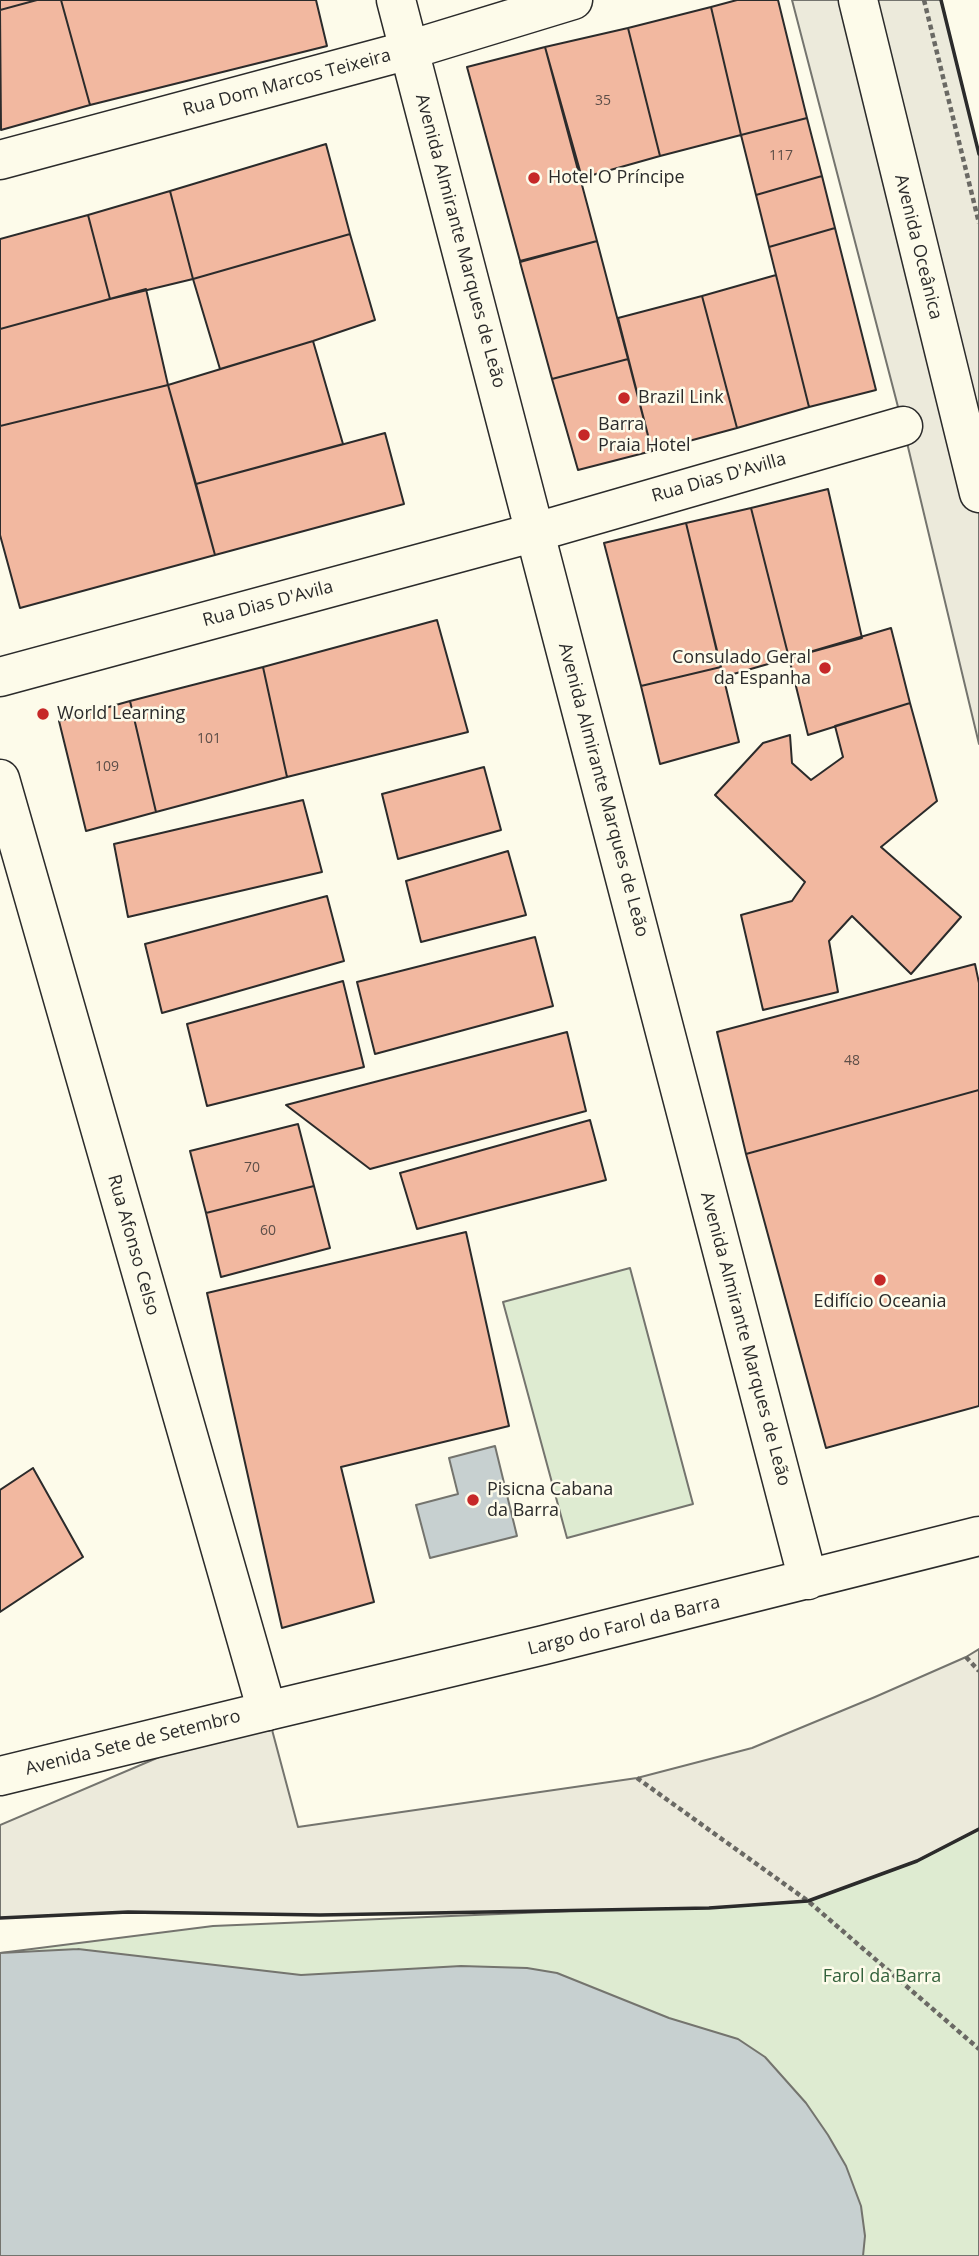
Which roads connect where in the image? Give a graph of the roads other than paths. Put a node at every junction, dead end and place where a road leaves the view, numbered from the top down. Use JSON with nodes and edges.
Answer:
{"nodes":[{"id":1,"x":396,"y":0,"type":"edge"},
{"id":2,"x":573,"y":0,"type":"edge"},
{"id":3,"x":858,"y":0,"type":"edge"},
{"id":4,"x":410,"y":50,"type":"junction"},
{"id":5,"x":0,"y":160,"type":"edge"},
{"id":6,"x":902,"y":426,"type":"dead end"},
{"id":7,"x":979,"y":493,"type":"edge"},
{"id":8,"x":536,"y":532,"type":"junction"},
{"id":9,"x":0,"y":677,"type":"edge"},
{"id":10,"x":0,"y":779,"type":"edge"},
{"id":11,"x":979,"y":1536,"type":"edge"},
{"id":12,"x":808,"y":1580,"type":"junction"},
{"id":13,"x":267,"y":1711,"type":"junction"},
{"id":14,"x":0,"y":1776,"type":"edge"}],
"edges":[{"from":1,"to":4,"type":"street","name":"Avenida Almirante Marques de Leão"},
{"from":2,"to":4,"type":"street","name":"Rua Dom Marcos Teixeira"},
{"from":3,"to":7,"type":"street","name":"Avenida Oceânica"},
{"from":4,"to":5,"type":"street","name":"Rua Dom Marcos Teixeira"},
{"from":4,"to":8,"type":"street","name":"Avenida Almirante Marques de Leão"},
{"from":6,"to":8,"type":"street","name":"Rua Dias D'Avilla"},
{"from":8,"to":9,"type":"street","name":"Rua Dias D'Avila"},
{"from":8,"to":12,"type":"street","name":"Avenida Almirante Marques de Leão"},
{"from":10,"to":13,"type":"street","name":"Rua Afonso Celso"},
{"from":11,"to":12,"type":"street","name":"Largo do Farol da Barra"},
{"from":12,"to":13,"type":"street","name":"Largo do Farol da Barra"},
{"from":13,"to":14,"type":"street","name":"Avenida Sete de Setembro"}]}
